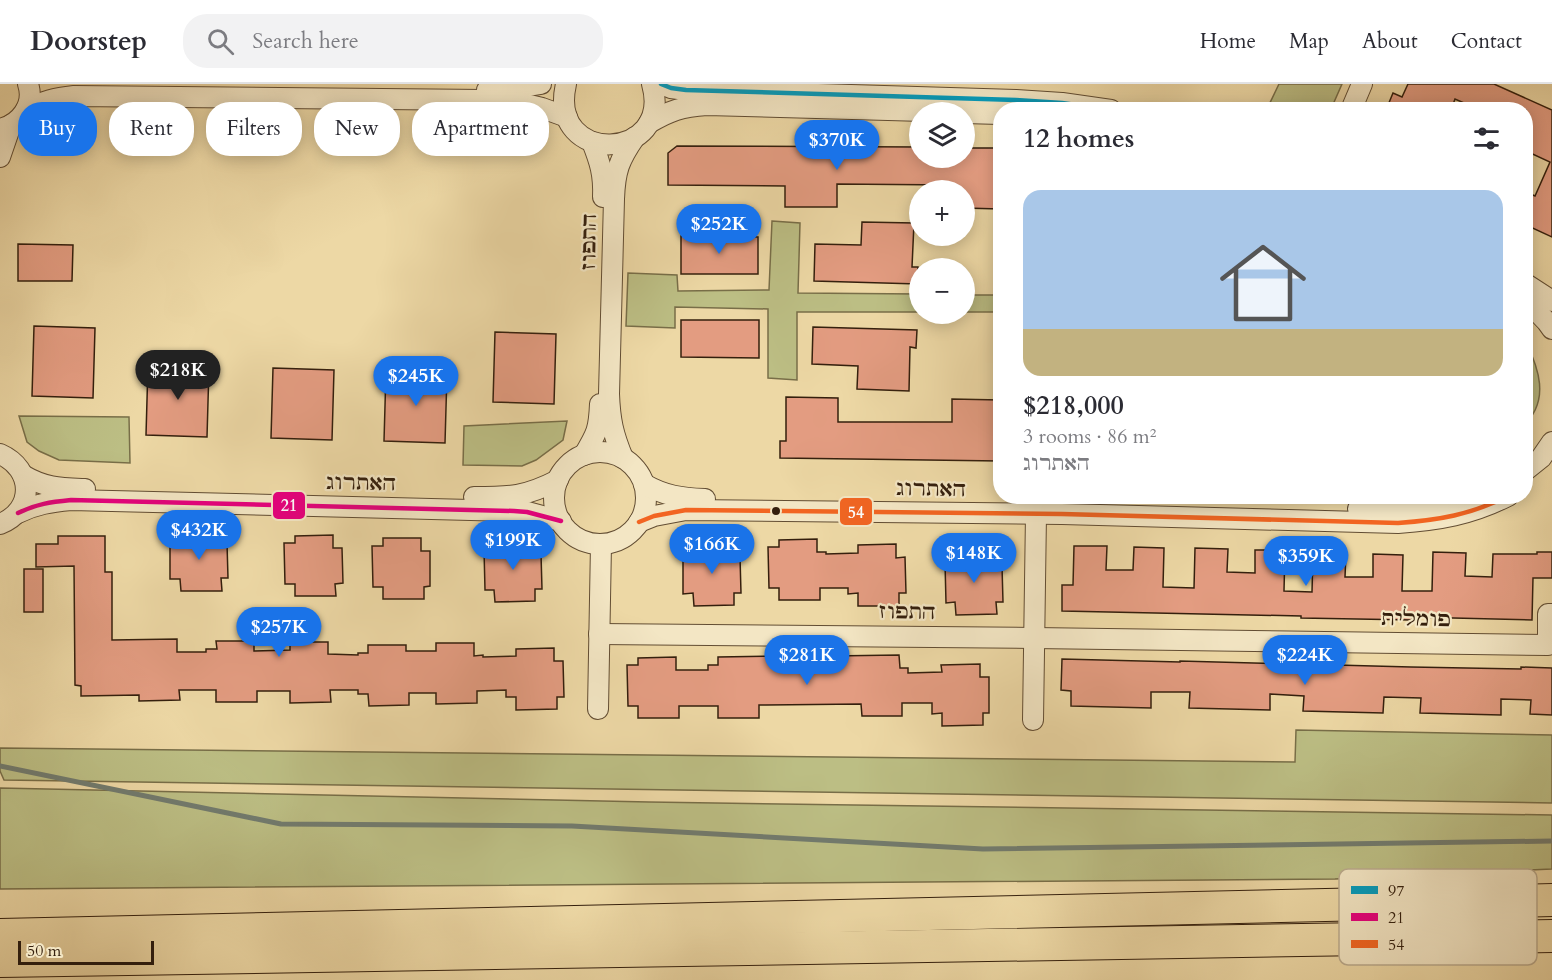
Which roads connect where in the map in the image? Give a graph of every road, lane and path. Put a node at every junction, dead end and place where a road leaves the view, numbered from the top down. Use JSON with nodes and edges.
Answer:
{"nodes":[{"id":1,"x":28,"y":84,"type":"edge"},
{"id":2,"x":67,"y":84,"type":"edge"},
{"id":3,"x":541,"y":84,"type":"edge"},
{"id":4,"x":566,"y":84,"type":"edge"},
{"id":5,"x":652,"y":84,"type":"edge"},
{"id":6,"x":661,"y":84,"type":"edge"},
{"id":7,"x":1362,"y":84,"type":"edge"},
{"id":8,"x":1042,"y":93,"type":"edge"},
{"id":9,"x":28,"y":102,"type":"edge"},
{"id":10,"x":44,"y":102,"type":"edge"},
{"id":11,"x":1079,"y":102,"type":"edge"},
{"id":12,"x":1354,"y":102,"type":"edge"},
{"id":13,"x":909,"y":111,"type":"edge"},
{"id":14,"x":975,"y":113,"type":"edge"},
{"id":15,"x":993,"y":114,"type":"edge"},
{"id":16,"x":567,"y":117,"type":"junction"},
{"id":17,"x":649,"y":123,"type":"junction"},
{"id":18,"x":6,"y":127,"type":"edge"},
{"id":19,"x":635,"y":137,"type":"junction"},
{"id":20,"x":592,"y":142,"type":"junction"},
{"id":21,"x":0,"y":157,"type":"edge"},
{"id":22,"x":1533,"y":289,"type":"edge"},
{"id":23,"x":1552,"y":301,"type":"edge"},
{"id":24,"x":1533,"y":307,"type":"edge"},
{"id":25,"x":1552,"y":329,"type":"edge"},
{"id":26,"x":1552,"y":442,"type":"edge"},
{"id":27,"x":2,"y":451,"type":"edge"},
{"id":28,"x":584,"y":455,"type":"junction"},
{"id":29,"x":624,"y":458,"type":"junction"},
{"id":30,"x":1533,"y":464,"type":"edge"},
{"id":31,"x":1552,"y":466,"type":"edge"},
{"id":32,"x":23,"y":475,"type":"junction"},
{"id":33,"x":558,"y":480,"type":"junction"},
{"id":34,"x":1533,"y":481,"type":"edge"},
{"id":35,"x":644,"y":484,"type":"junction"},
{"id":36,"x":993,"y":503,"type":"edge"},
{"id":37,"x":1036,"y":504,"type":"edge"},
{"id":38,"x":1440,"y":504,"type":"edge"},
{"id":39,"x":1492,"y":504,"type":"edge"},
{"id":40,"x":1036,"y":514,"type":"junction"},
{"id":41,"x":561,"y":522,"type":"junction"},
{"id":42,"x":639,"y":522,"type":"junction"},
{"id":43,"x":6,"y":523,"type":"edge"},
{"id":44,"x":601,"y":543,"type":"junction"},
{"id":45,"x":1552,"y":614,"type":"edge"},
{"id":46,"x":599,"y":634,"type":"junction"},
{"id":47,"x":1034,"y":638,"type":"junction"},
{"id":48,"x":598,"y":709,"type":"dead end"},
{"id":49,"x":1033,"y":720,"type":"dead end"},
{"id":50,"x":1537,"y":900,"type":"edge"},
{"id":51,"x":1552,"y":900,"type":"edge"},
{"id":52,"x":1339,"y":905,"type":"edge"},
{"id":53,"x":0,"y":935,"type":"edge"},
{"id":54,"x":1537,"y":936,"type":"edge"},
{"id":55,"x":1552,"y":936,"type":"edge"},
{"id":56,"x":1339,"y":939,"type":"edge"},
{"id":57,"x":0,"y":961,"type":"edge"}],
"edges":[{"from":1,"to":9,"type":"street"},
{"from":2,"to":3,"type":"street"},
{"from":4,"to":16,"type":"street"},
{"from":5,"to":17,"type":"street"},
{"from":6,"to":8,"type":"street"},
{"from":7,"to":12,"type":"street"},
{"from":8,"to":11,"type":"street"},
{"from":10,"to":16,"type":"street"},
{"from":13,"to":17,"type":"street"},
{"from":14,"to":15,"type":"street"},
{"from":16,"to":20,"type":"street"},
{"from":17,"to":19,"type":"street","name":"התפוז"},
{"from":18,"to":21,"type":"street"},
{"from":19,"to":20,"type":"street"},
{"from":19,"to":29,"type":"street","name":"התפוז"},
{"from":20,"to":28,"type":"street","name":"התפוז"},
{"from":22,"to":23,"type":"street"},
{"from":24,"to":25,"type":"street"},
{"from":26,"to":30,"type":"street"},
{"from":27,"to":32,"type":"street"},
{"from":28,"to":29,"type":"street"},
{"from":28,"to":33,"type":"street"},
{"from":29,"to":35,"type":"street"},
{"from":31,"to":34,"type":"street"},
{"from":32,"to":33,"type":"street","name":"האתרוג"},
{"from":32,"to":43,"type":"street"},
{"from":33,"to":41,"type":"street"},
{"from":35,"to":36,"type":"street","name":"האתרוג"},
{"from":35,"to":42,"type":"street"},
{"from":37,"to":38,"type":"street","name":"האתרוג"},
{"from":39,"to":40,"type":"street","name":"האתרוג"},
{"from":40,"to":42,"type":"street","name":"האתרוג"},
{"from":40,"to":47,"type":"street"},
{"from":41,"to":43,"type":"street","name":"האתרוג"},
{"from":41,"to":44,"type":"street"},
{"from":42,"to":44,"type":"street"},
{"from":44,"to":46,"type":"street"},
{"from":45,"to":47,"type":"street","name":"פומלית"},
{"from":46,"to":47,"type":"street","name":"התפוז"},
{"from":46,"to":48,"type":"street"},
{"from":47,"to":49,"type":"street"},
{"from":50,"to":51,"type":"main road"},
{"from":52,"to":53,"type":"main road"},
{"from":54,"to":55,"type":"main road"},
{"from":56,"to":57,"type":"main road"}]}
